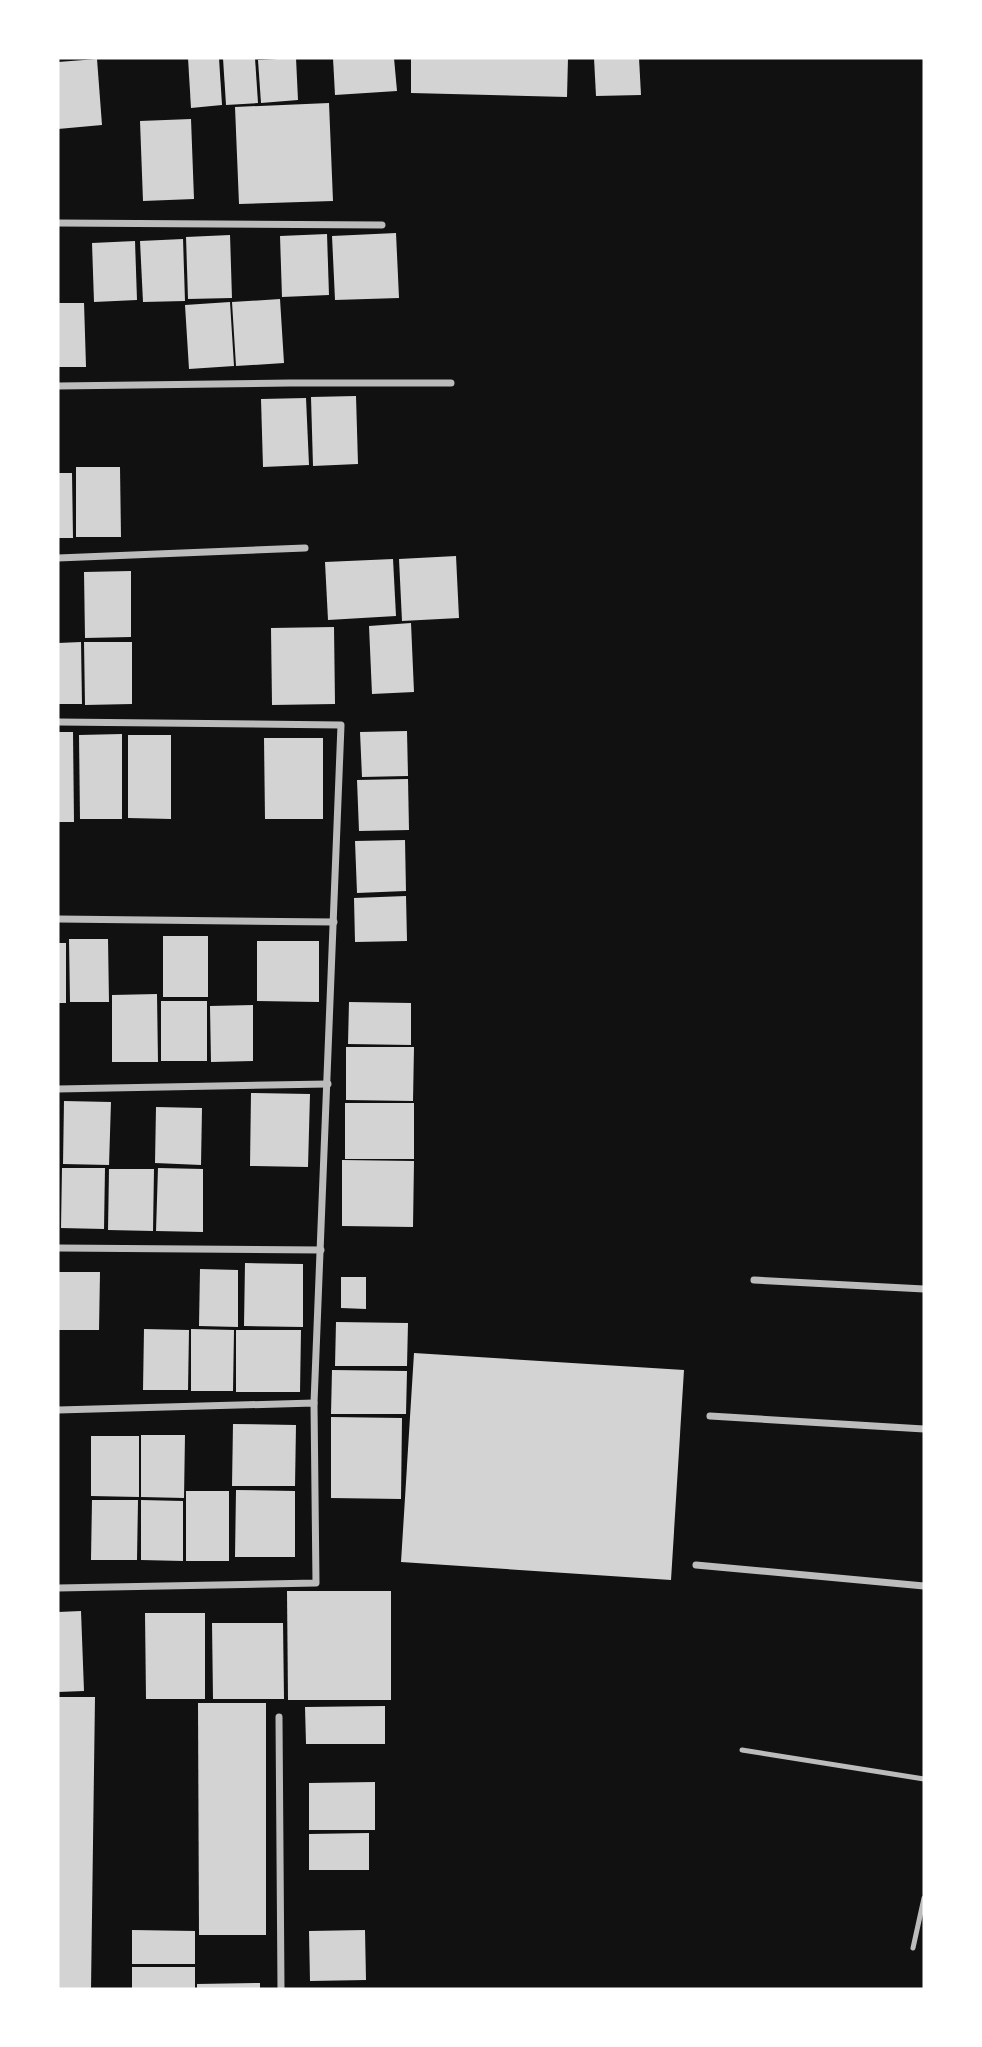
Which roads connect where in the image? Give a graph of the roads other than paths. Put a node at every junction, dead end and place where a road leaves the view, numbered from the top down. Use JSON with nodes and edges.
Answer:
{"nodes":[{"id":1,"x":58,"y":223,"type":"edge"},
{"id":2,"x":382,"y":225,"type":"dead end"},
{"id":3,"x":451,"y":383,"type":"dead end"},
{"id":4,"x":58,"y":386,"type":"edge"},
{"id":5,"x":305,"y":548,"type":"dead end"},
{"id":6,"x":58,"y":558,"type":"edge"},
{"id":7,"x":58,"y":722,"type":"edge"},
{"id":8,"x":58,"y":919,"type":"edge"},
{"id":9,"x":334,"y":922,"type":"junction"},
{"id":10,"x":328,"y":1084,"type":"junction"},
{"id":11,"x":58,"y":1089,"type":"edge"},
{"id":12,"x":58,"y":1248,"type":"edge"},
{"id":13,"x":321,"y":1250,"type":"junction"},
{"id":14,"x":754,"y":1280,"type":"dead end"},
{"id":15,"x":924,"y":1289,"type":"edge"},
{"id":16,"x":314,"y":1403,"type":"junction"},
{"id":17,"x":58,"y":1410,"type":"edge"},
{"id":18,"x":709,"y":1416,"type":"dead end"},
{"id":19,"x":924,"y":1429,"type":"edge"},
{"id":20,"x":696,"y":1565,"type":"dead end"},
{"id":21,"x":924,"y":1586,"type":"edge"},
{"id":22,"x":58,"y":1588,"type":"edge"},
{"id":23,"x":279,"y":1717,"type":"dead end"},
{"id":24,"x":742,"y":1750,"type":"dead end"},
{"id":25,"x":924,"y":1779,"type":"edge"},
{"id":26,"x":924,"y":1898,"type":"edge"},
{"id":27,"x":914,"y":1948,"type":"dead end"},
{"id":28,"x":281,"y":1989,"type":"edge"}],
"edges":[{"from":1,"to":2,"type":"street"},
{"from":3,"to":4,"type":"street"},
{"from":5,"to":6,"type":"street"},
{"from":7,"to":9,"type":"street"},
{"from":8,"to":9,"type":"street"},
{"from":9,"to":10,"type":"street"},
{"from":10,"to":11,"type":"street"},
{"from":10,"to":13,"type":"street"},
{"from":12,"to":13,"type":"street"},
{"from":13,"to":16,"type":"street"},
{"from":14,"to":15,"type":"street"},
{"from":16,"to":17,"type":"street"},
{"from":16,"to":22,"type":"street"},
{"from":18,"to":19,"type":"street"},
{"from":20,"to":21,"type":"street"},
{"from":23,"to":28,"type":"street"},
{"from":24,"to":25,"type":"lane"},
{"from":26,"to":27,"type":"lane"}]}
